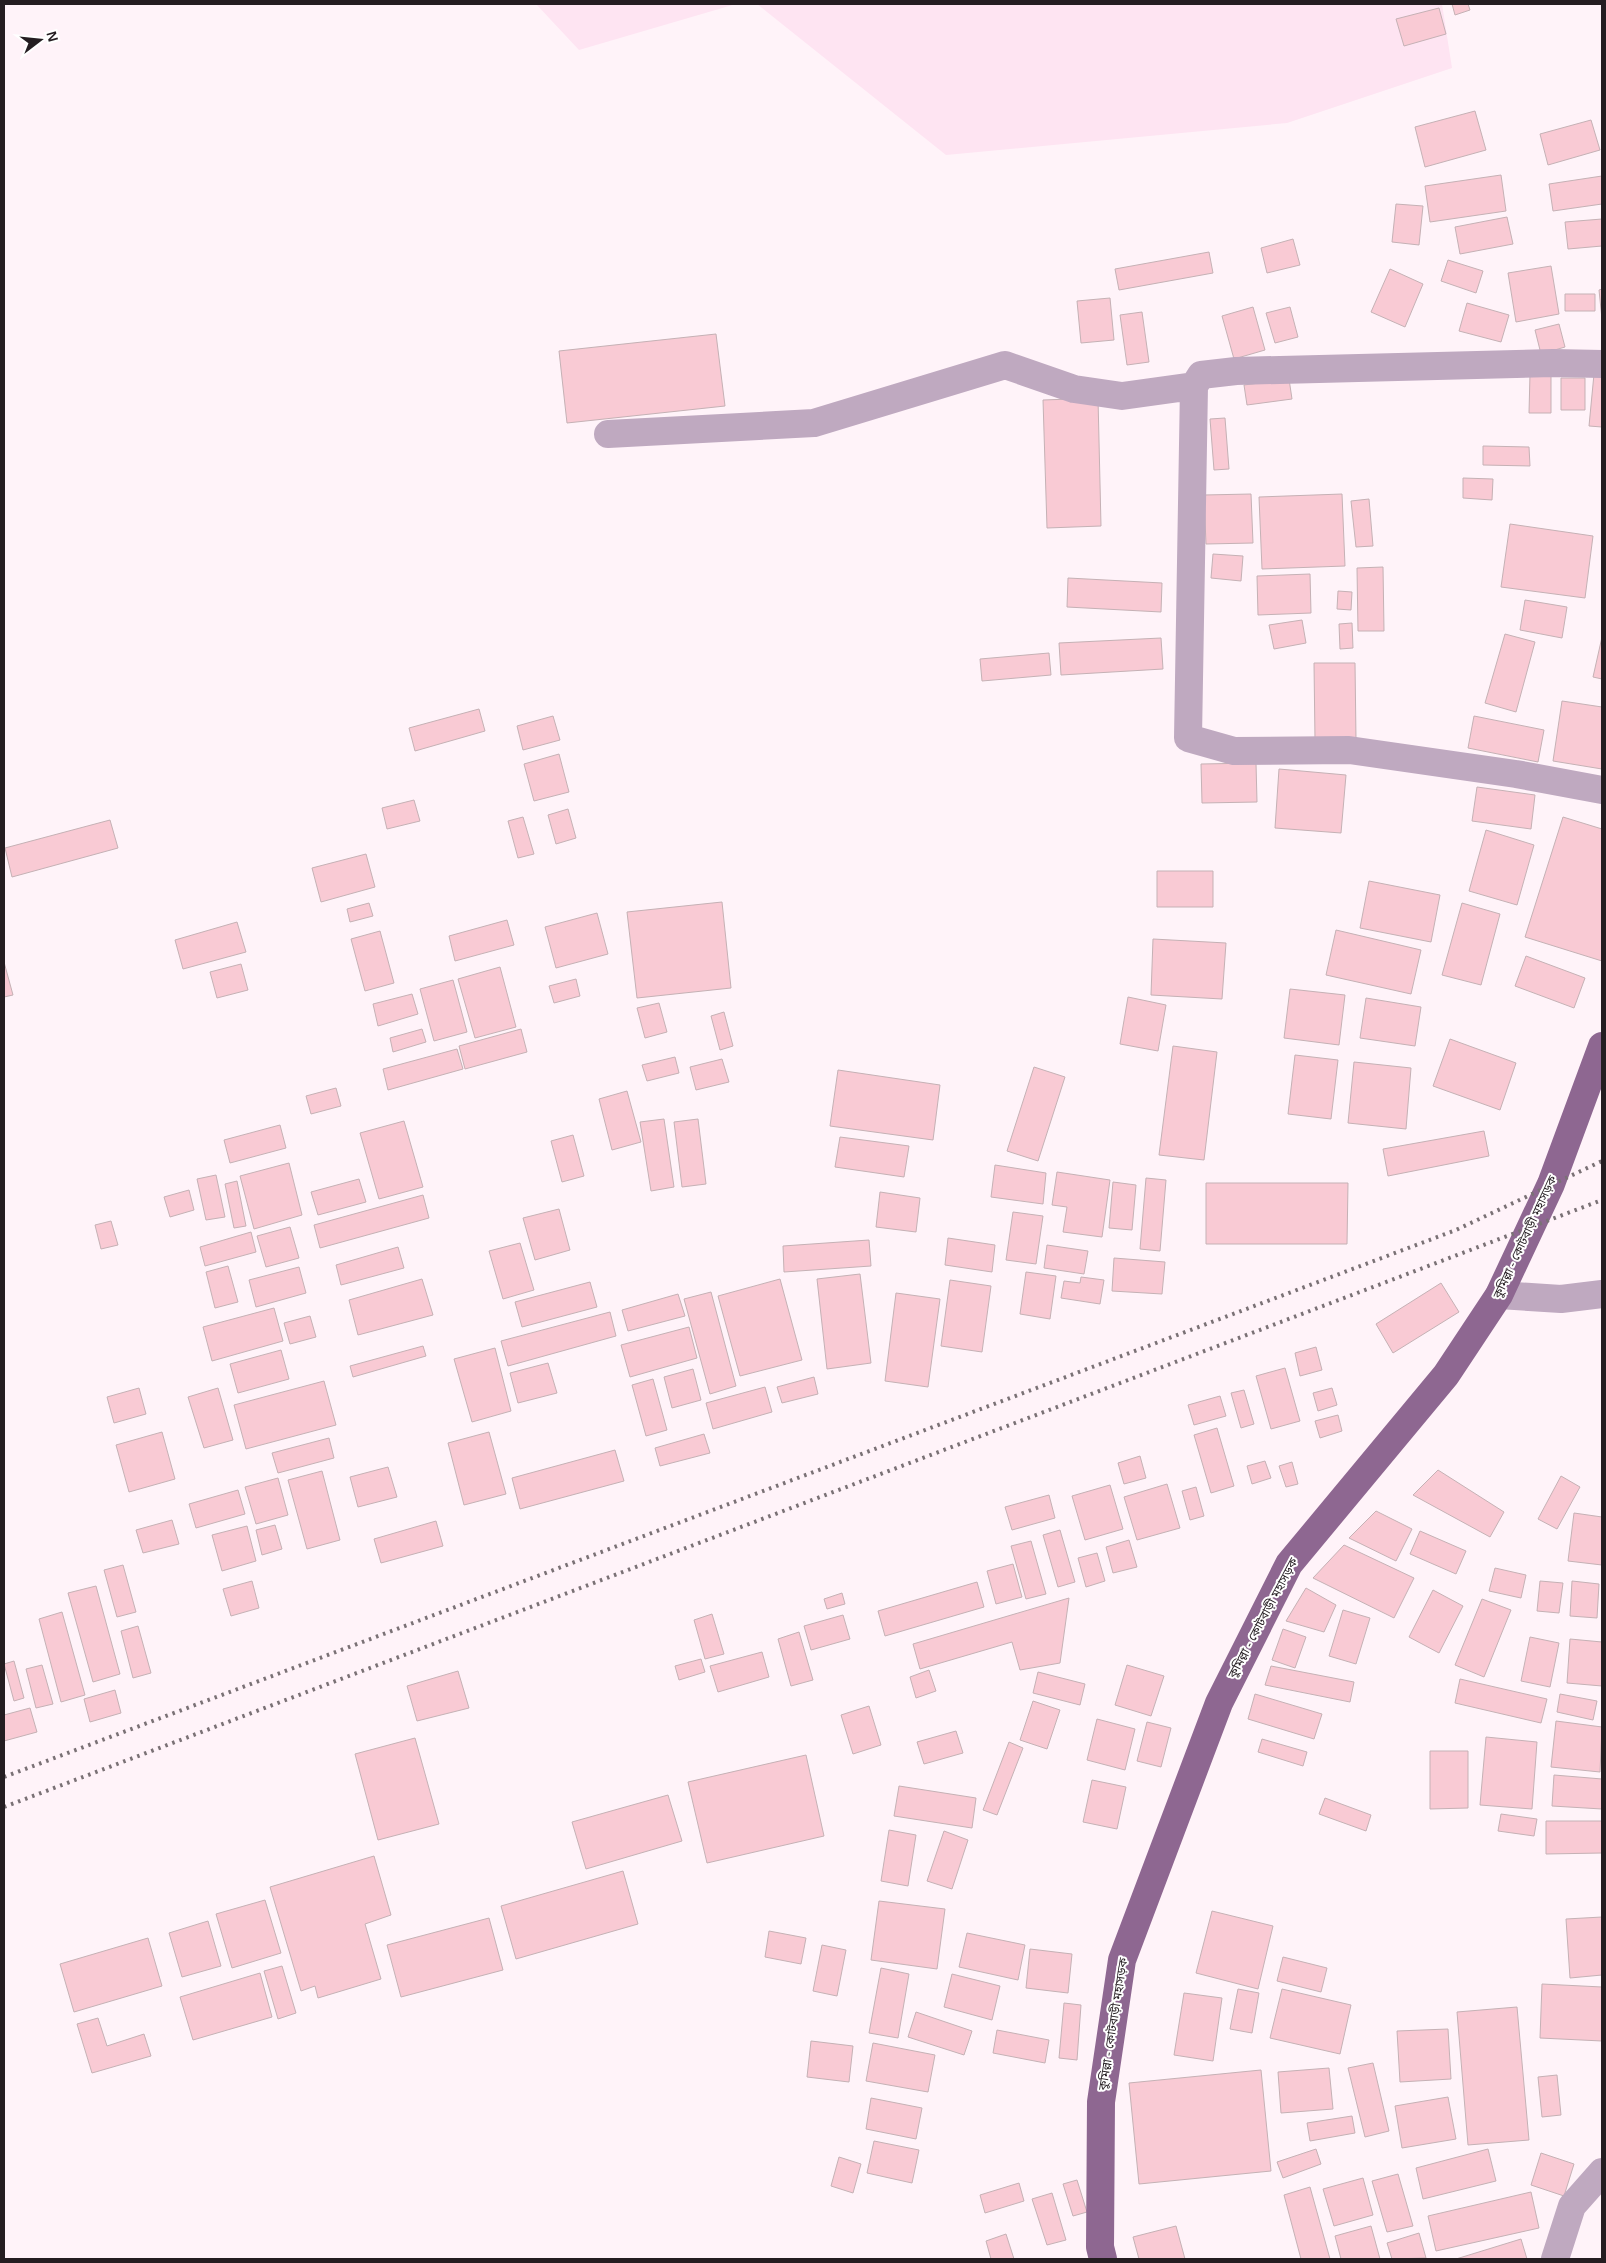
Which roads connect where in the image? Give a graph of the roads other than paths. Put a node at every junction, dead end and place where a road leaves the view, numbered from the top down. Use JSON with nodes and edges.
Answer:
{"nodes":[{"id":1,"x":1602,"y":364,"type":"edge"},
{"id":2,"x":1194,"y":386,"type":"junction"},
{"id":3,"x":608,"y":434,"type":"dead end"},
{"id":4,"x":1602,"y":790,"type":"edge"},
{"id":5,"x":1602,"y":1046,"type":"edge"},
{"id":6,"x":1602,"y":1294,"type":"edge"},
{"id":7,"x":1499,"y":1295,"type":"junction"},
{"id":8,"x":1602,"y":2172,"type":"edge"},
{"id":9,"x":1103,"y":2259,"type":"edge"},
{"id":10,"x":1555,"y":2259,"type":"edge"}],
"edges":[{"from":1,"to":2,"type":"street"},
{"from":2,"to":3,"type":"street"},
{"from":2,"to":4,"type":"street"},
{"from":5,"to":7,"type":"main road","name":"কুমিল্লা - কোটবাড়ী মহাসড়ক"},
{"from":6,"to":7,"type":"street"},
{"from":7,"to":9,"type":"main road","name":"কুমিল্লা - কোটবাড়ী মহাসড়ক"},
{"from":8,"to":10,"type":"street"}]}
